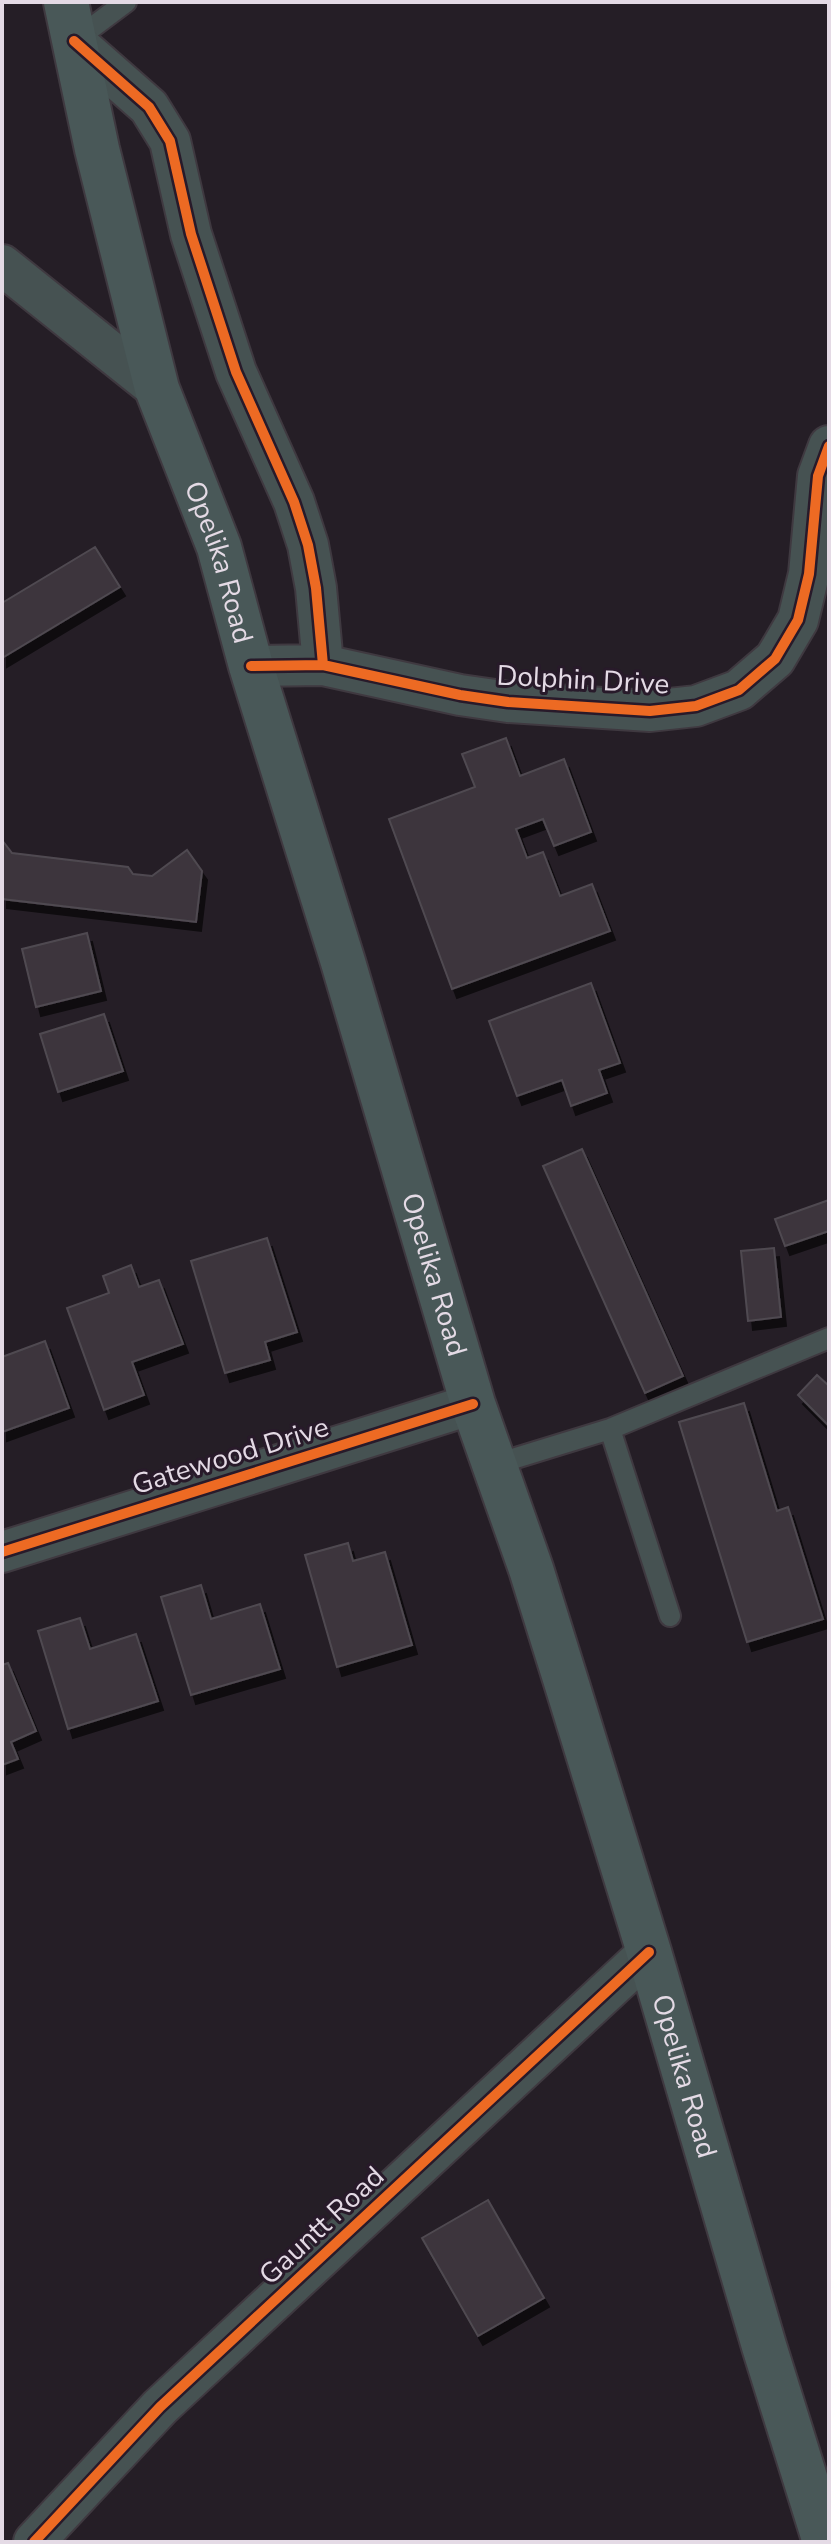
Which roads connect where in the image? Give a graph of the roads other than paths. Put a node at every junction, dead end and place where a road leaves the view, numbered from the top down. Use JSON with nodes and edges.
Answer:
{"nodes":[{"id":1,"x":126,"y":2,"type":"edge"},
{"id":2,"x":70,"y":22,"type":"edge"},
{"id":3,"x":2,"y":265,"type":"edge"},
{"id":4,"x":157,"y":389,"type":"junction"},
{"id":5,"x":829,"y":446,"type":"edge"},
{"id":6,"x":323,"y":665,"type":"junction"},
{"id":7,"x":251,"y":666,"type":"junction"},
{"id":8,"x":829,"y":1338,"type":"edge"},
{"id":9,"x":473,"y":1404,"type":"junction"},
{"id":10,"x":610,"y":1429,"type":"junction"},
{"id":11,"x":493,"y":1465,"type":"junction"},
{"id":12,"x":2,"y":1552,"type":"edge"},
{"id":13,"x":670,"y":1616,"type":"dead end"},
{"id":14,"x":649,"y":1952,"type":"junction"},
{"id":15,"x":34,"y":2542,"type":"edge"},
{"id":16,"x":825,"y":2542,"type":"edge"}],
"edges":[{"from":1,"to":2,"type":"lane"},
{"from":2,"to":4,"type":"main road","name":"Opelika Road"},
{"from":2,"to":6,"type":"street"},
{"from":3,"to":4,"type":"street"},
{"from":4,"to":7,"type":"main road","name":"Opelika Road"},
{"from":5,"to":6,"type":"street","name":"Dolphin Drive"},
{"from":6,"to":7,"type":"street","name":"Dolphin Drive"},
{"from":7,"to":9,"type":"main road","name":"Opelika Road"},
{"from":8,"to":10,"type":"lane"},
{"from":9,"to":11,"type":"main road","name":"Opelika Road"},
{"from":9,"to":12,"type":"street","name":"Gatewood Drive"},
{"from":10,"to":11,"type":"lane"},
{"from":10,"to":13,"type":"lane"},
{"from":11,"to":14,"type":"main road","name":"Opelika Road"},
{"from":14,"to":15,"type":"street","name":"Gauntt Road"},
{"from":14,"to":16,"type":"main road","name":"Opelika Road"}]}
